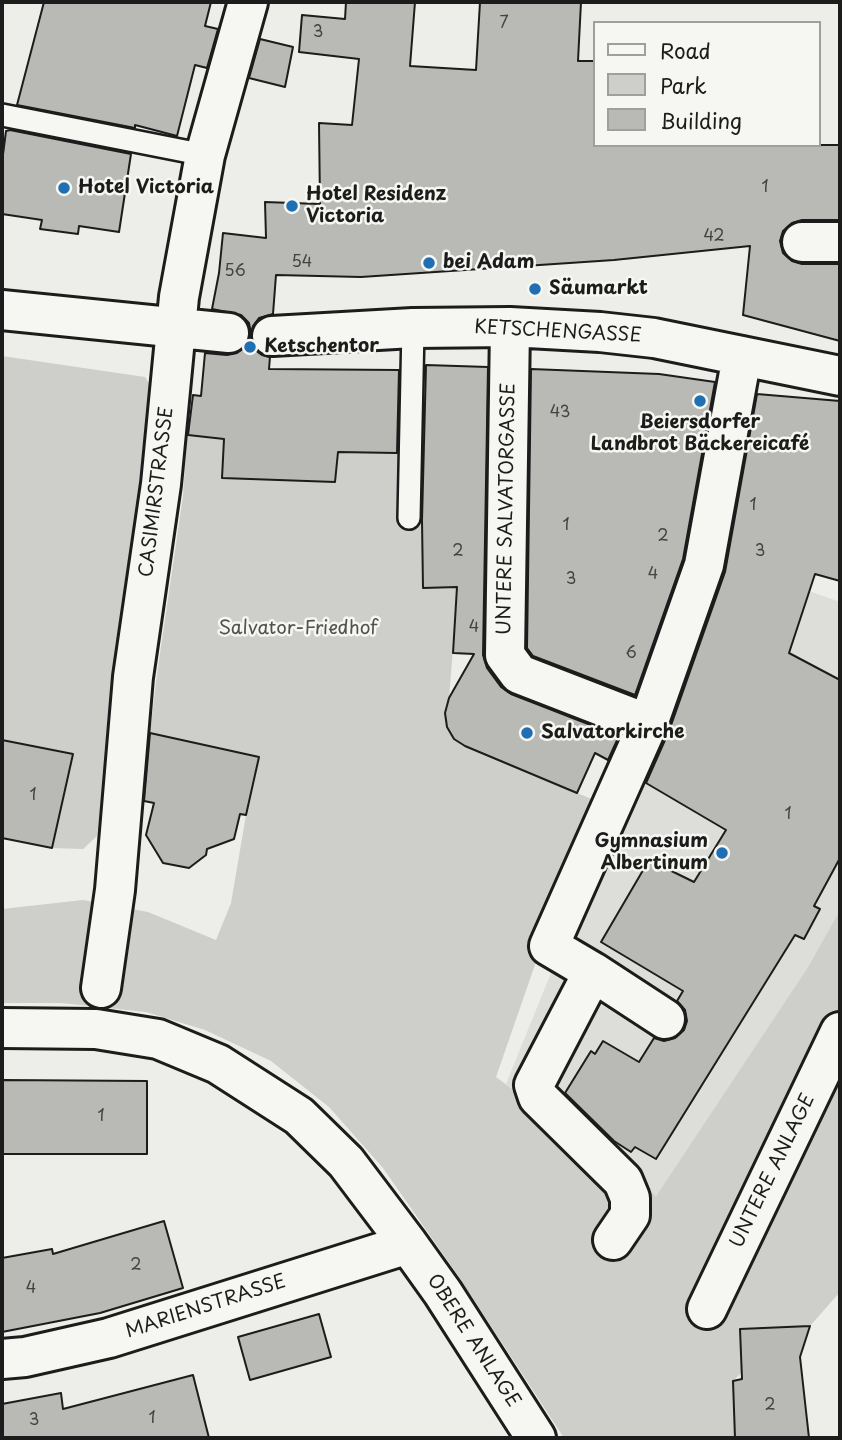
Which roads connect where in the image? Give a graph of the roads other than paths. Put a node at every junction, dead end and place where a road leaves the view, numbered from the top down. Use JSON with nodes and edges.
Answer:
{"nodes":[{"id":1,"x":248,"y":2,"type":"edge"},
{"id":2,"x":2,"y":115,"type":"edge"},
{"id":3,"x":205,"y":155,"type":"junction"},
{"id":4,"x":802,"y":242,"type":"dead end"},
{"id":5,"x":840,"y":243,"type":"edge"},
{"id":6,"x":2,"y":310,"type":"edge"},
{"id":7,"x":510,"y":327,"type":"junction"},
{"id":8,"x":413,"y":328,"type":"junction"},
{"id":9,"x":174,"y":329,"type":"junction"},
{"id":10,"x":229,"y":333,"type":"dead end"},
{"id":11,"x":272,"y":336,"type":"dead end"},
{"id":12,"x":742,"y":356,"type":"junction"},
{"id":13,"x":840,"y":376,"type":"edge"},
{"id":14,"x":409,"y":519,"type":"dead end"},
{"id":15,"x":648,"y":724,"type":"junction"},
{"id":16,"x":593,"y":972,"type":"junction"},
{"id":17,"x":101,"y":988,"type":"dead end"},
{"id":18,"x":665,"y":1019,"type":"dead end"},
{"id":19,"x":2,"y":1028,"type":"edge"},
{"id":20,"x":840,"y":1032,"type":"edge"},
{"id":21,"x":613,"y":1240,"type":"dead end"},
{"id":22,"x":408,"y":1244,"type":"junction"},
{"id":23,"x":707,"y":1309,"type":"dead end"},
{"id":24,"x":2,"y":1359,"type":"edge"},
{"id":25,"x":536,"y":1438,"type":"edge"}],
"edges":[{"from":1,"to":3,"type":"street","name":"CASIMIRSTRASSE"},
{"from":2,"to":3,"type":"lane"},
{"from":3,"to":9,"type":"street","name":"CASIMIRSTRASSE"},
{"from":4,"to":5,"type":"street"},
{"from":6,"to":9,"type":"street"},
{"from":7,"to":8,"type":"street","name":"KETSCHENGASSE"},
{"from":7,"to":12,"type":"street","name":"KETSCHENGASSE"},
{"from":7,"to":15,"type":"street","name":"UNTERE SALVATORGASSE"},
{"from":8,"to":11,"type":"street","name":"KETSCHENGASSE"},
{"from":8,"to":14,"type":"lane"},
{"from":9,"to":10,"type":"street"},
{"from":9,"to":17,"type":"street","name":"CASIMIRSTRASSE"},
{"from":12,"to":13,"type":"street","name":"KETSCHENGASSE"},
{"from":12,"to":15,"type":"street"},
{"from":15,"to":16,"type":"street"},
{"from":16,"to":18,"type":"street"},
{"from":16,"to":21,"type":"street"},
{"from":19,"to":22,"type":"street","name":"OBERE ANLAGE"},
{"from":20,"to":23,"type":"street","name":"UNTERE ANLAGE"},
{"from":22,"to":24,"type":"street","name":"MARIENSTRASSE"},
{"from":22,"to":25,"type":"street","name":"OBERE ANLAGE"}]}
